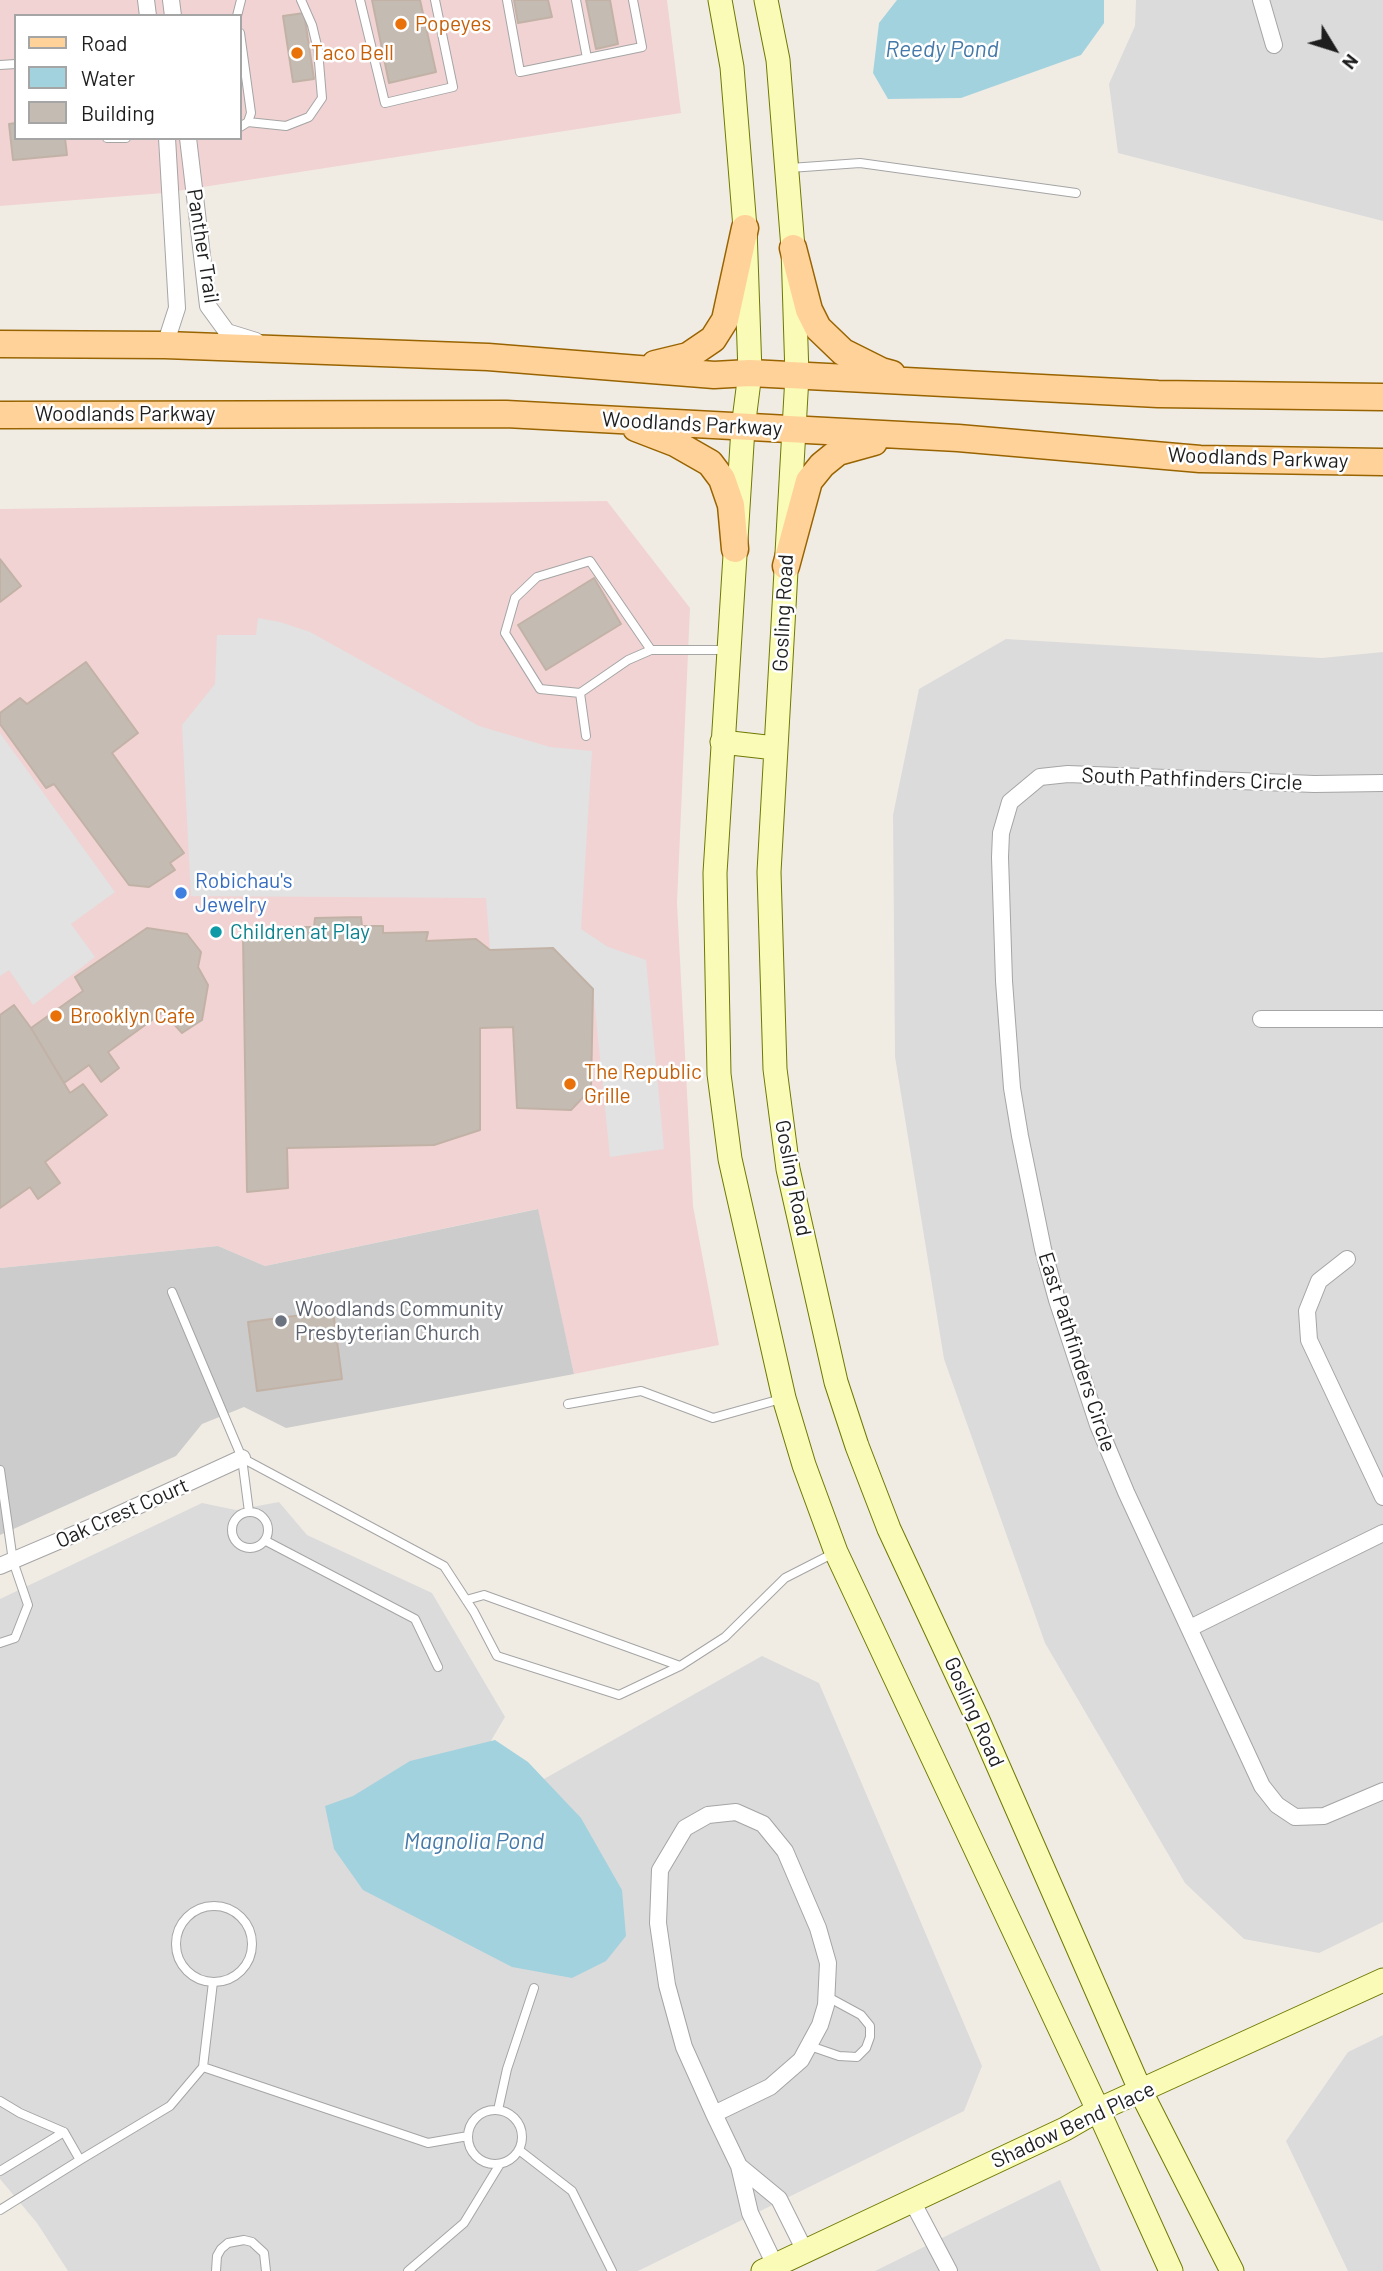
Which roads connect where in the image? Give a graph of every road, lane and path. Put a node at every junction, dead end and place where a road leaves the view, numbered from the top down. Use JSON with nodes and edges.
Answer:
{"nodes":[{"id":1,"x":301,"y":0,"type":"edge"},
{"id":2,"x":360,"y":0,"type":"edge"},
{"id":3,"x":435,"y":0,"type":"edge"},
{"id":4,"x":507,"y":0,"type":"edge"},
{"id":5,"x":576,"y":0,"type":"edge"},
{"id":6,"x":633,"y":0,"type":"edge"},
{"id":7,"x":719,"y":0,"type":"edge"},
{"id":8,"x":766,"y":0,"type":"edge"},
{"id":9,"x":1261,"y":0,"type":"edge"},
{"id":10,"x":1274,"y":45,"type":"dead end"},
{"id":11,"x":242,"y":48,"type":"edge"},
{"id":12,"x":587,"y":58,"type":"junction"},
{"id":13,"x":244,"y":124,"type":"edge"},
{"id":14,"x":167,"y":140,"type":"edge"},
{"id":15,"x":188,"y":140,"type":"edge"},
{"id":16,"x":787,"y":168,"type":"junction"},
{"id":17,"x":1076,"y":192,"type":"dead end"},
{"id":18,"x":746,"y":228,"type":"junction"},
{"id":19,"x":793,"y":248,"type":"junction"},
{"id":20,"x":0,"y":344,"type":"edge"},
{"id":21,"x":164,"y":345,"type":"junction"},
{"id":22,"x":285,"y":350,"type":"junction"},
{"id":23,"x":629,"y":368,"type":"junction"},
{"id":24,"x":750,"y":373,"type":"junction"},
{"id":25,"x":797,"y":376,"type":"junction"},
{"id":26,"x":925,"y":382,"type":"junction"},
{"id":27,"x":1383,"y":397,"type":"edge"},
{"id":28,"x":0,"y":415,"type":"edge"},
{"id":29,"x":611,"y":419,"type":"junction"},
{"id":30,"x":743,"y":428,"type":"junction"},
{"id":31,"x":793,"y":430,"type":"junction"},
{"id":32,"x":905,"y":436,"type":"junction"},
{"id":33,"x":1383,"y":462,"type":"edge"},
{"id":34,"x":735,"y":549,"type":"junction"},
{"id":35,"x":786,"y":566,"type":"junction"},
{"id":36,"x":651,"y":650,"type":"junction"},
{"id":37,"x":728,"y":650,"type":"junction"},
{"id":38,"x":580,"y":693,"type":"junction"},
{"id":39,"x":586,"y":736,"type":"dead end"},
{"id":40,"x":722,"y":742,"type":"junction"},
{"id":41,"x":775,"y":748,"type":"junction"},
{"id":42,"x":1383,"y":783,"type":"edge"},
{"id":43,"x":1010,"y":802,"type":"joint"},
{"id":44,"x":1383,"y":1019,"type":"edge"},
{"id":45,"x":1261,"y":1020,"type":"dead end"},
{"id":46,"x":1347,"y":1259,"type":"dead end"},
{"id":47,"x":172,"y":1292,"type":"dead end"},
{"id":48,"x":784,"y":1398,"type":"junction"},
{"id":49,"x":568,"y":1404,"type":"dead end"},
{"id":50,"x":242,"y":1458,"type":"junction"},
{"id":51,"x":0,"y":1470,"type":"edge"},
{"id":52,"x":1,"y":1497,"type":"edge"},
{"id":53,"x":1383,"y":1497,"type":"edge"},
{"id":54,"x":249,"y":1512,"type":"junction"},
{"id":55,"x":1383,"y":1532,"type":"edge"},
{"id":56,"x":266,"y":1541,"type":"junction"},
{"id":57,"x":836,"y":1552,"type":"junction"},
{"id":58,"x":6,"y":1563,"type":"edge"},
{"id":59,"x":466,"y":1600,"type":"junction"},
{"id":60,"x":1190,"y":1628,"type":"junction"},
{"id":61,"x":0,"y":1643,"type":"edge"},
{"id":62,"x":680,"y":1666,"type":"junction"},
{"id":63,"x":438,"y":1667,"type":"dead end"},
{"id":64,"x":1383,"y":1791,"type":"edge"},
{"id":65,"x":1383,"y":1980,"type":"edge"},
{"id":66,"x":214,"y":1982,"type":"junction"},
{"id":67,"x":534,"y":1989,"type":"dead end"},
{"id":68,"x":826,"y":1996,"type":"junction"},
{"id":69,"x":810,"y":2046,"type":"junction"},
{"id":70,"x":203,"y":2067,"type":"junction"},
{"id":71,"x":1141,"y":2092,"type":"junction"},
{"id":72,"x":0,"y":2101,"type":"edge"},
{"id":73,"x":498,"y":2110,"type":"junction"},
{"id":74,"x":1098,"y":2110,"type":"junction"},
{"id":75,"x":714,"y":2114,"type":"junction"},
{"id":76,"x":64,"y":2132,"type":"junction"},
{"id":77,"x":468,"y":2136,"type":"junction"},
{"id":78,"x":519,"y":2150,"type":"junction"},
{"id":79,"x":80,"y":2160,"type":"junction"},
{"id":80,"x":500,"y":2164,"type":"junction"},
{"id":81,"x":739,"y":2166,"type":"junction"},
{"id":82,"x":0,"y":2171,"type":"edge"},
{"id":83,"x":912,"y":2201,"type":"junction"},
{"id":84,"x":0,"y":2210,"type":"edge"},
{"id":85,"x":805,"y":2251,"type":"junction"},
{"id":86,"x":769,"y":2268,"type":"edge"},
{"id":87,"x":216,"y":2271,"type":"edge"},
{"id":88,"x":266,"y":2271,"type":"edge"},
{"id":89,"x":408,"y":2271,"type":"edge"},
{"id":90,"x":612,"y":2271,"type":"edge"},
{"id":91,"x":949,"y":2271,"type":"edge"},
{"id":92,"x":1171,"y":2271,"type":"edge"},
{"id":93,"x":1232,"y":2271,"type":"edge"}],
"edges":[{"from":1,"to":13,"type":"lane"},
{"from":2,"to":3,"type":"lane"},
{"from":4,"to":12,"type":"lane"},
{"from":5,"to":12,"type":"lane"},
{"from":6,"to":12,"type":"lane"},
{"from":7,"to":18,"type":"main road"},
{"from":8,"to":16,"type":"main road","name":"Gosling Road"},
{"from":9,"to":10,"type":"street"},
{"from":11,"to":13,"type":"lane"},
{"from":14,"to":21,"type":"street","name":"Panther Trail"},
{"from":15,"to":22,"type":"street","name":"Panther Trail"},
{"from":16,"to":17,"type":"lane"},
{"from":16,"to":19,"type":"main road","name":"Gosling Road"},
{"from":18,"to":23,"type":"main road"},
{"from":18,"to":24,"type":"main road"},
{"from":19,"to":25,"type":"main road","name":"Gosling Road"},
{"from":19,"to":26,"type":"main road"},
{"from":20,"to":21,"type":"main road"},
{"from":21,"to":22,"type":"main road"},
{"from":22,"to":23,"type":"main road"},
{"from":23,"to":24,"type":"main road"},
{"from":24,"to":25,"type":"main road"},
{"from":24,"to":30,"type":"main road"},
{"from":25,"to":26,"type":"main road"},
{"from":25,"to":31,"type":"main road","name":"Gosling Road"},
{"from":26,"to":27,"type":"main road"},
{"from":28,"to":29,"type":"main road","name":"Woodlands Parkway"},
{"from":29,"to":30,"type":"main road","name":"Woodlands Parkway"},
{"from":29,"to":34,"type":"main road"},
{"from":30,"to":31,"type":"main road","name":"Woodlands Parkway"},
{"from":30,"to":34,"type":"main road"},
{"from":31,"to":32,"type":"main road","name":"Woodlands Parkway"},
{"from":31,"to":35,"type":"main road","name":"Gosling Road"},
{"from":32,"to":33,"type":"main road","name":"Woodlands Parkway"},
{"from":32,"to":35,"type":"main road"},
{"from":34,"to":37,"type":"main road"},
{"from":35,"to":41,"type":"main road","name":"Gosling Road"},
{"from":36,"to":37,"type":"lane"},
{"from":36,"to":38,"type":"lane"},
{"from":36,"to":38,"type":"lane"},
{"from":37,"to":40,"type":"main road"},
{"from":38,"to":39,"type":"lane"},
{"from":40,"to":41,"type":"main road"},
{"from":40,"to":48,"type":"main road"},
{"from":41,"to":71,"type":"main road","name":"Gosling Road"},
{"from":42,"to":43,"type":"street","name":"South Pathfinders Circle"},
{"from":43,"to":60,"type":"street","name":"East Pathfinders Circle"},
{"from":44,"to":45,"type":"street"},
{"from":46,"to":53,"type":"street"},
{"from":47,"to":50,"type":"lane"},
{"from":48,"to":49,"type":"lane"},
{"from":48,"to":57,"type":"main road"},
{"from":50,"to":54,"type":"lane"},
{"from":50,"to":58,"type":"street","name":"Oak Crest Court"},
{"from":50,"to":59,"type":"lane"},
{"from":51,"to":52,"type":"lane"},
{"from":52,"to":58,"type":"lane"},
{"from":54,"to":56,"type":"lane"},
{"from":54,"to":56,"type":"lane"},
{"from":55,"to":60,"type":"street"},
{"from":56,"to":63,"type":"lane"},
{"from":57,"to":62,"type":"lane"},
{"from":57,"to":74,"type":"main road"},
{"from":58,"to":61,"type":"lane"},
{"from":59,"to":62,"type":"lane"},
{"from":59,"to":62,"type":"lane"},
{"from":60,"to":64,"type":"street","name":"East Pathfinders Circle"},
{"from":65,"to":71,"type":"main road","name":"Shadow Bend Place"},
{"from":66,"to":66,"type":"lane"},
{"from":66,"to":70,"type":"lane"},
{"from":67,"to":73,"type":"lane"},
{"from":68,"to":69,"type":"street"},
{"from":68,"to":69,"type":"lane"},
{"from":68,"to":75,"type":"street"},
{"from":69,"to":75,"type":"street"},
{"from":70,"to":77,"type":"lane"},
{"from":70,"to":79,"type":"lane"},
{"from":71,"to":74,"type":"main road","name":"Shadow Bend Place"},
{"from":71,"to":93,"type":"main road","name":"Gosling Road"},
{"from":72,"to":76,"type":"lane"},
{"from":73,"to":77,"type":"lane"},
{"from":73,"to":78,"type":"lane"},
{"from":74,"to":83,"type":"main road","name":"Shadow Bend Place"},
{"from":74,"to":92,"type":"main road"},
{"from":75,"to":81,"type":"street"},
{"from":76,"to":79,"type":"lane"},
{"from":76,"to":82,"type":"lane"},
{"from":77,"to":80,"type":"lane"},
{"from":78,"to":80,"type":"lane"},
{"from":78,"to":90,"type":"lane"},
{"from":79,"to":84,"type":"lane"},
{"from":80,"to":89,"type":"lane"},
{"from":81,"to":85,"type":"street"},
{"from":81,"to":86,"type":"street"},
{"from":83,"to":85,"type":"main road","name":"Shadow Bend Place"},
{"from":83,"to":91,"type":"street"},
{"from":85,"to":86,"type":"main road","name":"Shadow Bend Place"},
{"from":87,"to":88,"type":"lane"}]}
